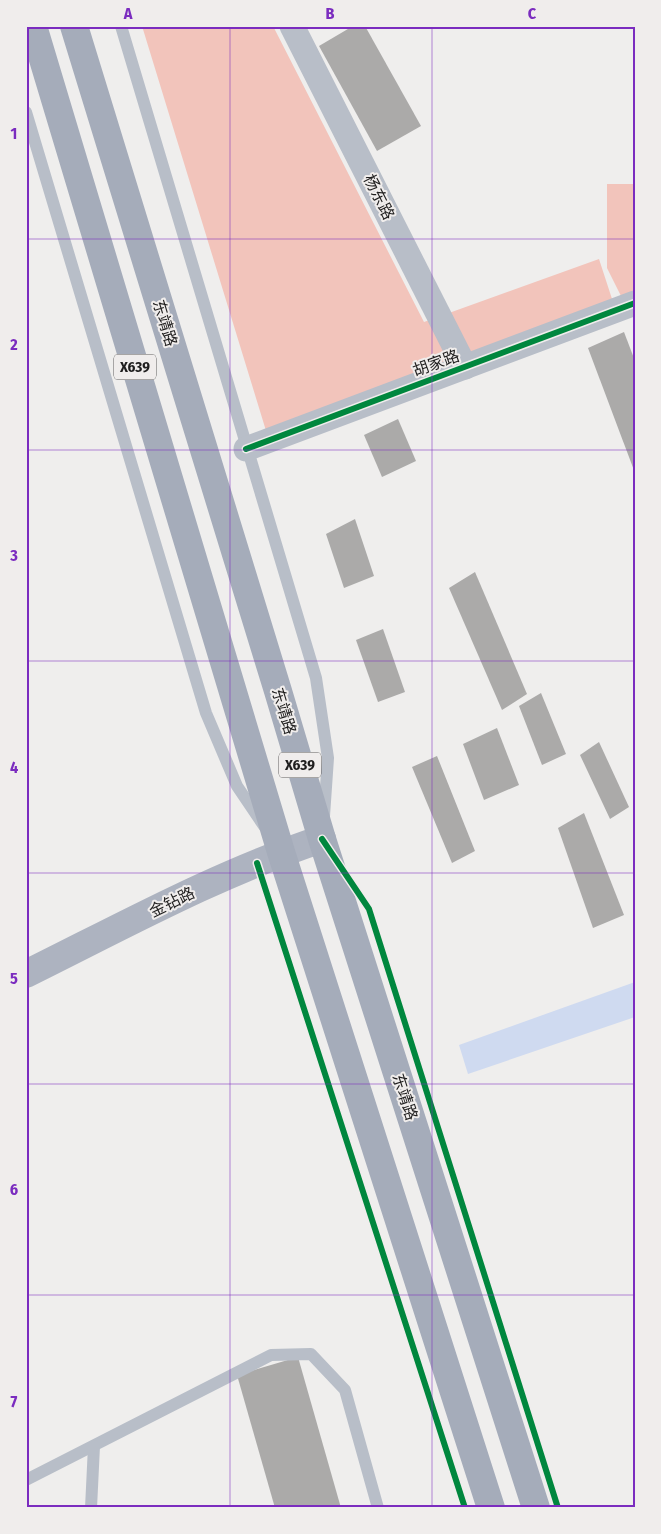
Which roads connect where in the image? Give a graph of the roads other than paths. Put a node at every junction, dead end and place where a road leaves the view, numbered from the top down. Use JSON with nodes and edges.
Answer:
{"nodes":[{"id":1,"x":33,"y":26,"type":"edge"},
{"id":2,"x":74,"y":26,"type":"edge"},
{"id":3,"x":121,"y":26,"type":"edge"},
{"id":4,"x":292,"y":26,"type":"edge"},
{"id":5,"x":26,"y":112,"type":"edge"},
{"id":6,"x":635,"y":303,"type":"edge"},
{"id":7,"x":465,"y":367,"type":"junction"},
{"id":8,"x":246,"y":449,"type":"junction"},
{"id":9,"x":322,"y":839,"type":"junction"},
{"id":10,"x":281,"y":852,"type":"junction"},
{"id":11,"x":26,"y":974,"type":"edge"},
{"id":12,"x":94,"y":1446,"type":"junction"},
{"id":13,"x":26,"y":1480,"type":"edge"},
{"id":14,"x":91,"y":1508,"type":"edge"},
{"id":15,"x":378,"y":1508,"type":"edge"},
{"id":16,"x":491,"y":1508,"type":"edge"},
{"id":17,"x":536,"y":1508,"type":"edge"}],
"edges":[{"from":1,"to":10,"type":"main road","number":"X639"},
{"from":2,"to":9,"type":"main road","name":"东靖路","number":"X639"},
{"from":3,"to":8,"type":"lane"},
{"from":4,"to":7,"type":"street","name":"杨东路"},
{"from":5,"to":10,"type":"lane"},
{"from":6,"to":7,"type":"street","name":"胡家路"},
{"from":7,"to":8,"type":"street","name":"胡家路"},
{"from":8,"to":9,"type":"lane"},
{"from":9,"to":10,"type":"street","name":"金钻路"},
{"from":9,"to":17,"type":"main road","name":"东靖路","number":"X639"},
{"from":10,"to":11,"type":"street","name":"金钻路"},
{"from":10,"to":16,"type":"main road","number":"X639"},
{"from":12,"to":13,"type":"lane"},
{"from":12,"to":14,"type":"lane"},
{"from":12,"to":15,"type":"lane"}]}
